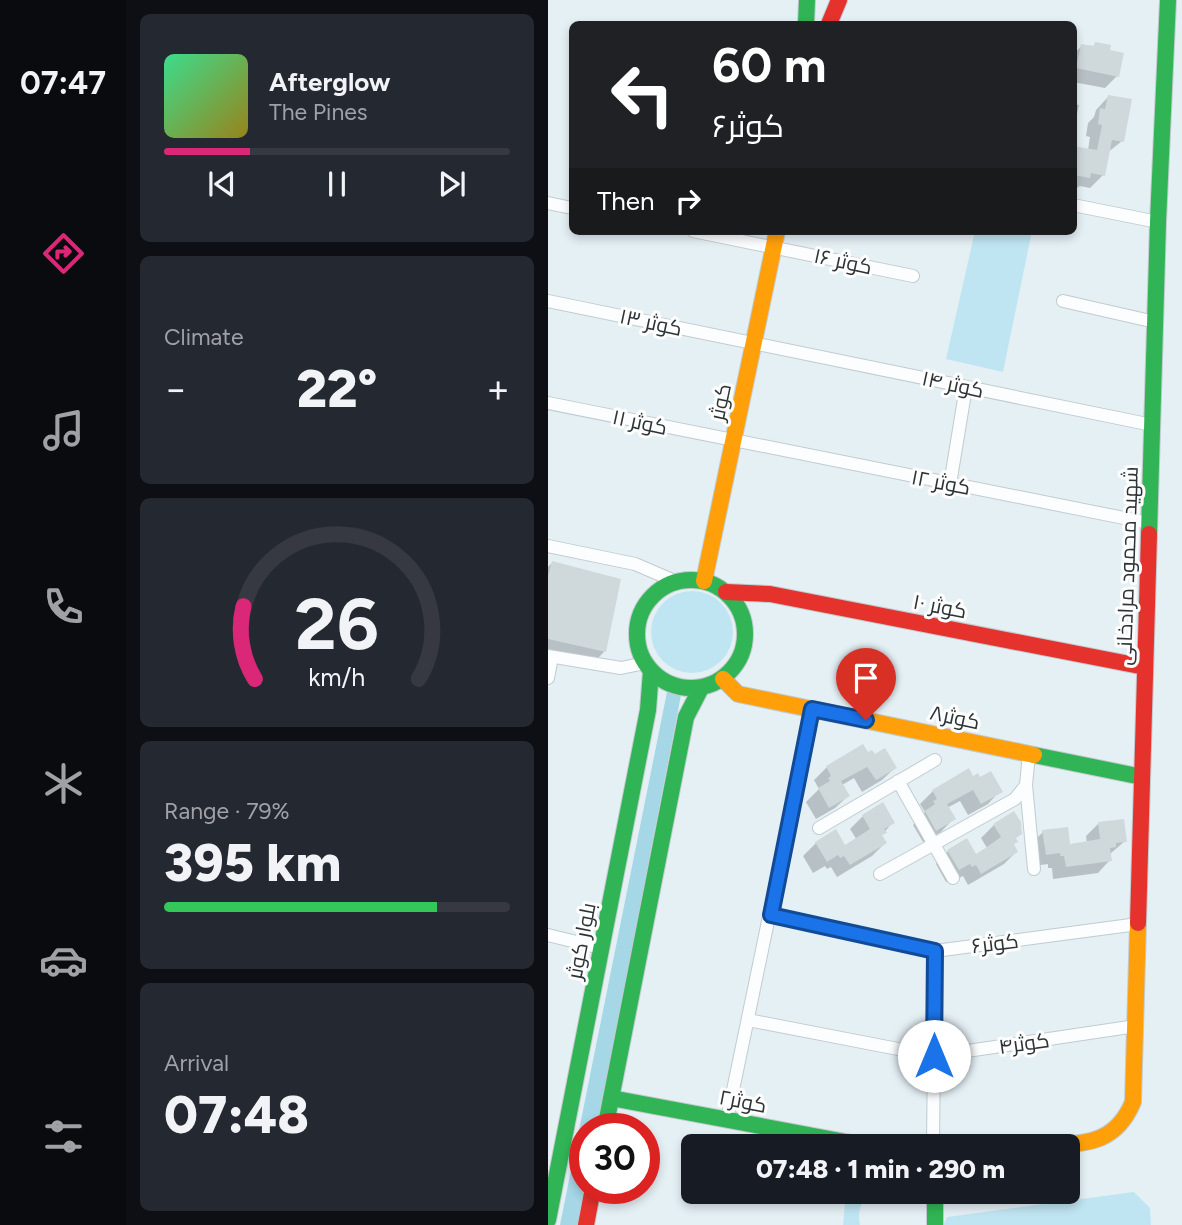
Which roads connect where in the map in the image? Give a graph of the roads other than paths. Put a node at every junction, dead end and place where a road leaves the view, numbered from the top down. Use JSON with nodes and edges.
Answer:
{"nodes":[{"id":1,"x":808,"y":0,"type":"edge"},
{"id":2,"x":840,"y":0,"type":"edge"},
{"id":3,"x":1168,"y":0,"type":"edge"},
{"id":4,"x":806,"y":21,"type":"edge"},
{"id":5,"x":830,"y":21,"type":"edge"},
{"id":6,"x":548,"y":203,"type":"edge"},
{"id":7,"x":1077,"y":206,"type":"edge"},
{"id":8,"x":569,"y":207,"type":"edge"},
{"id":9,"x":1158,"y":222,"type":"junction"},
{"id":10,"x":734,"y":235,"type":"edge"},
{"id":11,"x":775,"y":239,"type":"edge"},
{"id":12,"x":913,"y":276,"type":"dead end"},
{"id":13,"x":548,"y":301,"type":"edge"},
{"id":14,"x":1063,"y":301,"type":"dead end"},
{"id":15,"x":1155,"y":322,"type":"junction"},
{"id":16,"x":753,"y":343,"type":"junction"},
{"id":17,"x":966,"y":387,"type":"junction"},
{"id":18,"x":548,"y":403,"type":"edge"},
{"id":19,"x":1152,"y":425,"type":"junction"},
{"id":20,"x":733,"y":441,"type":"junction"},
{"id":21,"x":950,"y":484,"type":"junction"},
{"id":22,"x":1149,"y":523,"type":"junction"},
{"id":23,"x":548,"y":546,"type":"edge"},
{"id":24,"x":704,"y":581,"type":"junction"},
{"id":25,"x":677,"y":582,"type":"junction"},
{"id":26,"x":726,"y":592,"type":"junction"},
{"id":27,"x":550,"y":657,"type":"edge"},
{"id":28,"x":648,"y":667,"type":"junction"},
{"id":29,"x":1145,"y":667,"type":"junction"},
{"id":30,"x":548,"y":678,"type":"edge"},
{"id":31,"x":723,"y":678,"type":"junction"},
{"id":32,"x":701,"y":688,"type":"junction"},
{"id":33,"x":812,"y":709,"type":"junction"},
{"id":34,"x":1029,"y":754,"type":"junction"},
{"id":35,"x":935,"y":760,"type":"dead end"},
{"id":36,"x":1142,"y":777,"type":"junction"},
{"id":37,"x":898,"y":781,"type":"junction"},
{"id":38,"x":1026,"y":785,"type":"junction"},
{"id":39,"x":819,"y":828,"type":"dead end"},
{"id":40,"x":933,"y":844,"type":"junction"},
{"id":41,"x":1034,"y":869,"type":"dead end"},
{"id":42,"x":880,"y":874,"type":"dead end"},
{"id":43,"x":953,"y":878,"type":"dead end"},
{"id":44,"x":771,"y":915,"type":"junction"},
{"id":45,"x":1138,"y":924,"type":"junction"},
{"id":46,"x":548,"y":935,"type":"edge"},
{"id":47,"x":601,"y":948,"type":"junction"},
{"id":48,"x":935,"y":951,"type":"junction"},
{"id":49,"x":748,"y":1020,"type":"junction"},
{"id":50,"x":1136,"y":1026,"type":"junction"},
{"id":51,"x":934,"y":1056,"type":"junction"},
{"id":52,"x":610,"y":1098,"type":"junction"},
{"id":53,"x":608,"y":1113,"type":"edge"},
{"id":54,"x":727,"y":1119,"type":"junction"},
{"id":55,"x":805,"y":1134,"type":"edge"},
{"id":56,"x":933,"y":1134,"type":"edge"},
{"id":57,"x":1080,"y":1142,"type":"edge"},
{"id":58,"x":590,"y":1204,"type":"edge"},
{"id":59,"x":935,"y":1204,"type":"edge"},
{"id":60,"x":548,"y":1220,"type":"edge"},
{"id":61,"x":586,"y":1225,"type":"edge"},
{"id":62,"x":935,"y":1225,"type":"edge"}],
"edges":[{"from":1,"to":4,"type":"street"},
{"from":2,"to":5,"type":"street"},
{"from":3,"to":9,"type":"street","name":"شهید محمود مرادخانی"},
{"from":6,"to":8,"type":"street"},
{"from":7,"to":9,"type":"street"},
{"from":9,"to":15,"type":"street","name":"شهید محمود مرادخانی"},
{"from":10,"to":11,"type":"street","name":"کوثر ۱۶"},
{"from":11,"to":12,"type":"street","name":"کوثر ۱۶"},
{"from":11,"to":16,"type":"street","name":"کوثر"},
{"from":13,"to":16,"type":"street","name":"کوثر ۱۳"},
{"from":14,"to":15,"type":"street"},
{"from":15,"to":19,"type":"street","name":"شهید محمود مرادخانی"},
{"from":16,"to":17,"type":"street","name":"کوثر ۱۴"},
{"from":16,"to":20,"type":"street","name":"کوثر"},
{"from":17,"to":19,"type":"street","name":"کوثر ۱۴"},
{"from":17,"to":21,"type":"street"},
{"from":18,"to":20,"type":"street","name":"کوثر ۱۱"},
{"from":19,"to":22,"type":"street","name":"شهید محمود مرادخانی"},
{"from":20,"to":21,"type":"street","name":"کوثر ۱۲"},
{"from":20,"to":24,"type":"street","name":"کوثر"},
{"from":21,"to":22,"type":"street","name":"کوثر ۱۲"},
{"from":22,"to":29,"type":"street","name":"شهید محمود مرادخانی"},
{"from":23,"to":25,"type":"street"},
{"from":24,"to":25,"type":"street"},
{"from":24,"to":26,"type":"street"},
{"from":25,"to":28,"type":"street"},
{"from":26,"to":29,"type":"street","name":"کوثر ۱۰"},
{"from":26,"to":31,"type":"street"},
{"from":27,"to":28,"type":"street"},
{"from":27,"to":30,"type":"street"},
{"from":28,"to":32,"type":"street"},
{"from":28,"to":47,"type":"street","name":"بلوار کوثر"},
{"from":29,"to":36,"type":"street","name":"شهید محمود مرادخانی"},
{"from":31,"to":32,"type":"street"},
{"from":31,"to":33,"type":"street","name":"کوثر۸"},
{"from":32,"to":52,"type":"street"},
{"from":33,"to":34,"type":"street","name":"کوثر۸"},
{"from":33,"to":44,"type":"street"},
{"from":34,"to":36,"type":"street","name":"کوثر۸"},
{"from":34,"to":38,"type":"street"},
{"from":35,"to":37,"type":"street"},
{"from":36,"to":45,"type":"street","name":"شهید محمود مرادخانی"},
{"from":37,"to":39,"type":"street"},
{"from":37,"to":40,"type":"street"},
{"from":38,"to":40,"type":"street"},
{"from":38,"to":41,"type":"street"},
{"from":40,"to":42,"type":"street"},
{"from":40,"to":43,"type":"street"},
{"from":44,"to":48,"type":"street","name":"کوثر۶"},
{"from":44,"to":49,"type":"street"},
{"from":45,"to":48,"type":"street","name":"کوثر۶"},
{"from":45,"to":50,"type":"street","name":"شهید محمود مرادخانی"},
{"from":46,"to":47,"type":"street"},
{"from":47,"to":60,"type":"street","name":"بلوار کوثر"},
{"from":48,"to":51,"type":"street"},
{"from":49,"to":51,"type":"street","name":"کوثر۴"},
{"from":49,"to":54,"type":"street"},
{"from":50,"to":51,"type":"street","name":"کوثر۴"},
{"from":50,"to":57,"type":"street","name":"شهید محمود مرادخانی"},
{"from":51,"to":56,"type":"street"},
{"from":52,"to":53,"type":"street"},
{"from":52,"to":54,"type":"street","name":"کوثر۲"},
{"from":54,"to":55,"type":"street","name":"کوثر۲"},
{"from":58,"to":61,"type":"street"},
{"from":59,"to":62,"type":"street"}]}
